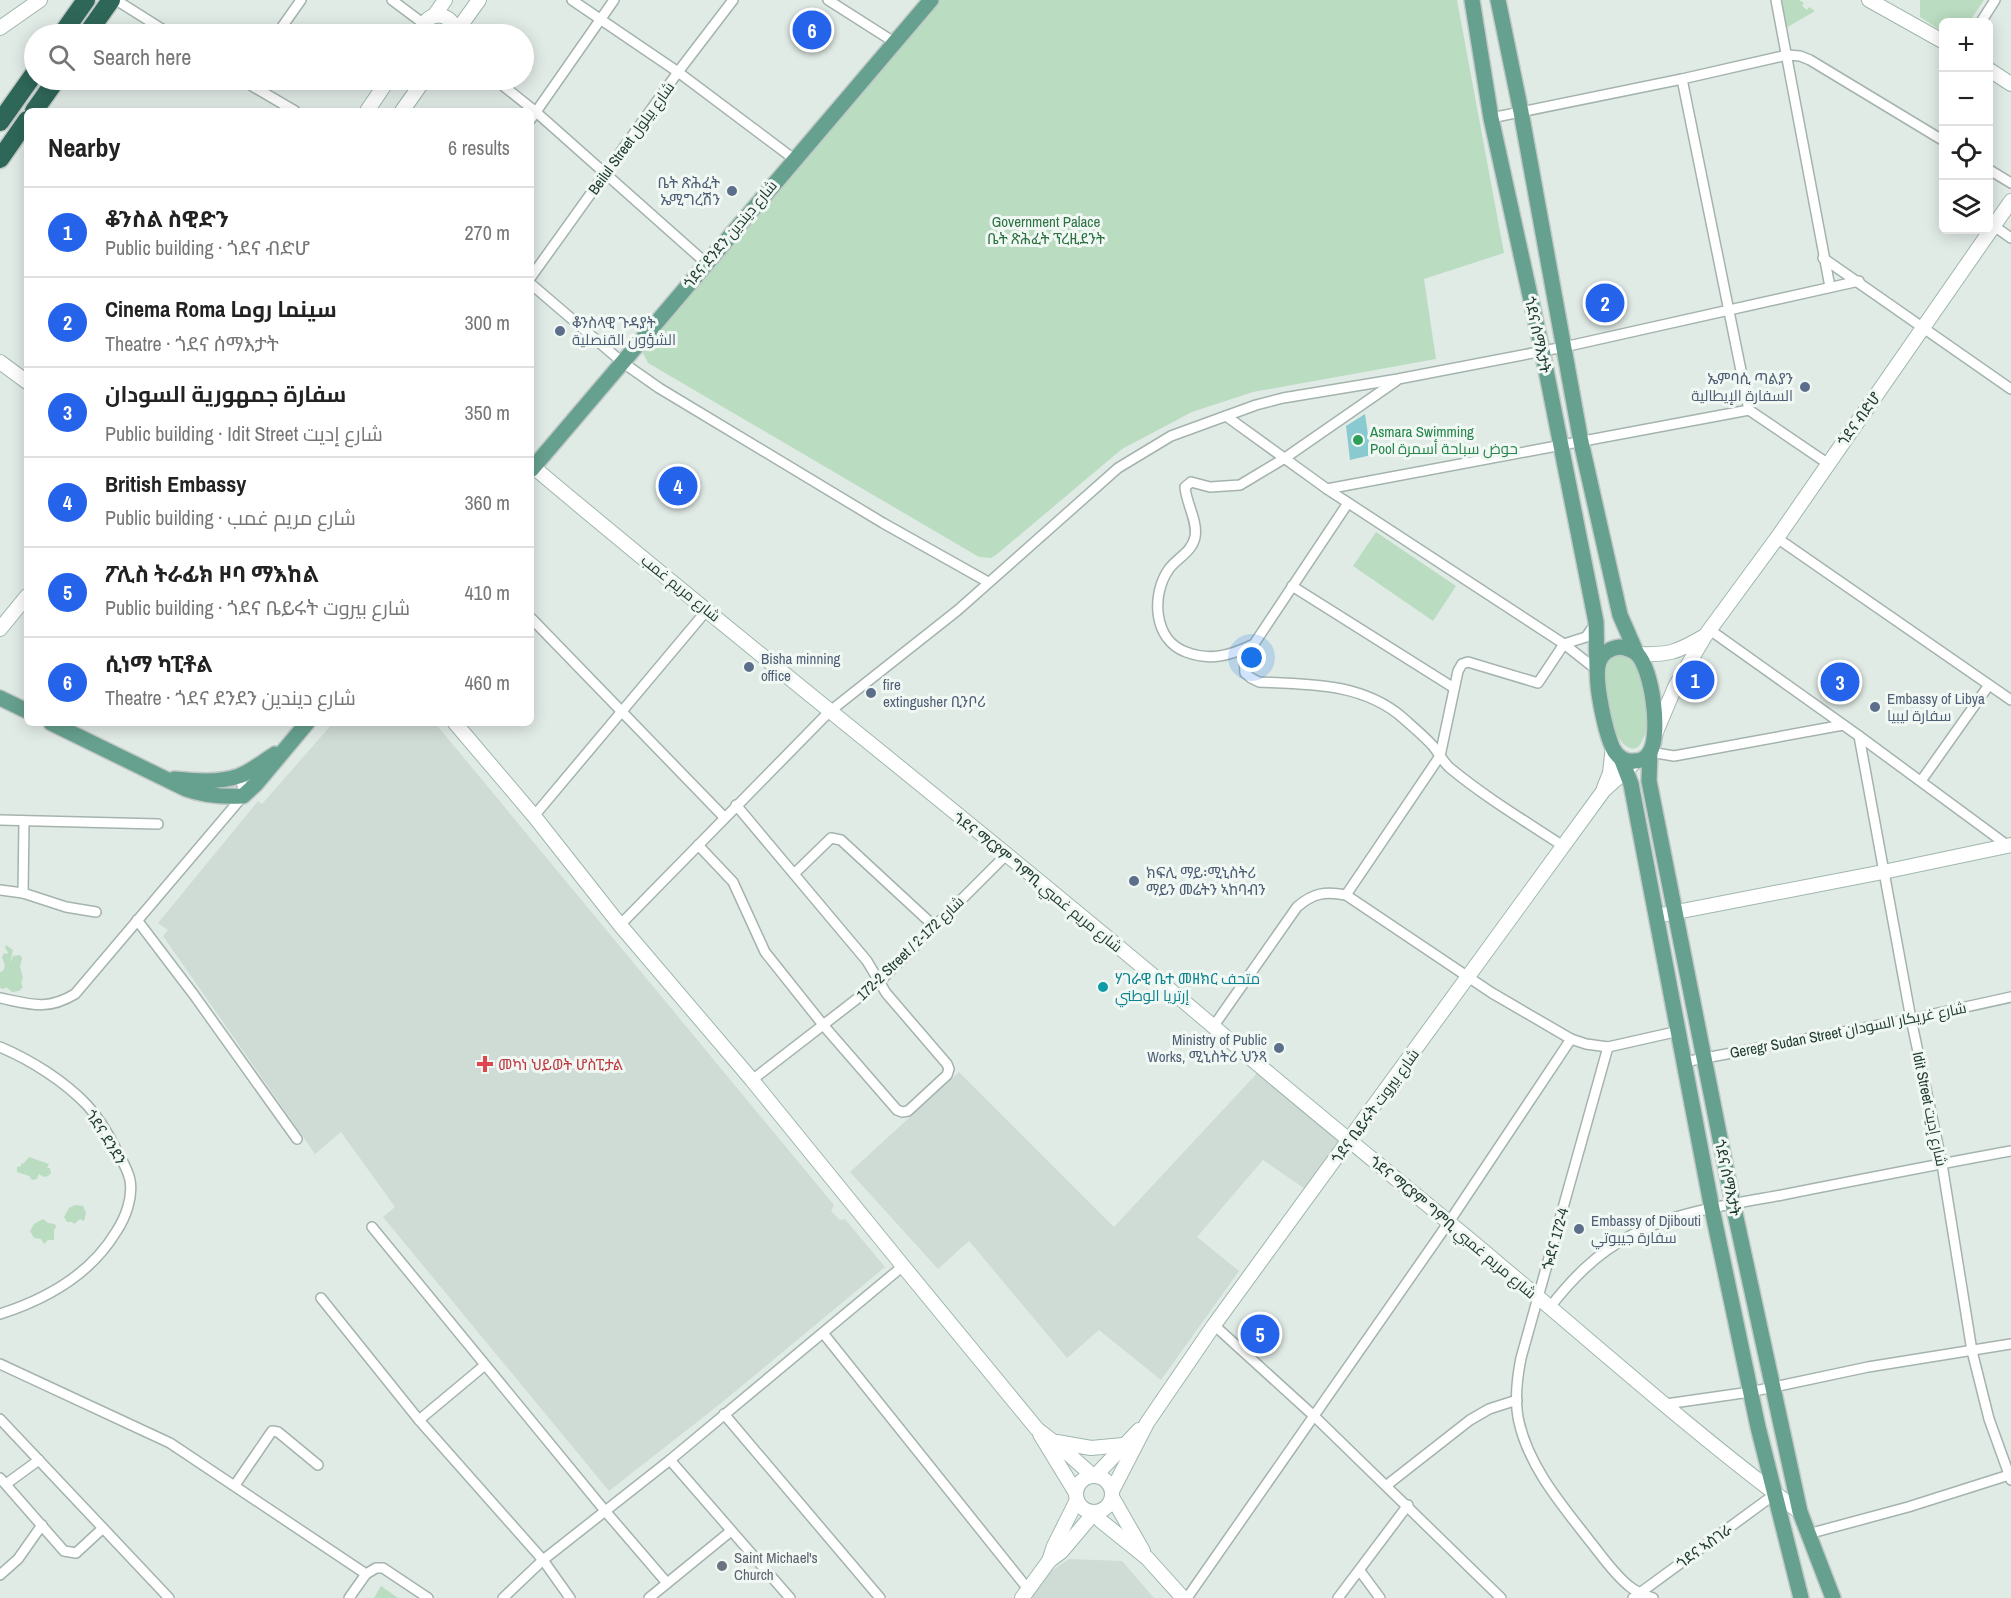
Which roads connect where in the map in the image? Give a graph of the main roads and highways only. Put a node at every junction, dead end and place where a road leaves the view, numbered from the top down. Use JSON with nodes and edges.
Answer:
{"nodes":[{"id":1,"x":40,"y":0,"type":"edge"},
{"id":2,"x":86,"y":0,"type":"edge"},
{"id":3,"x":113,"y":0,"type":"edge"},
{"id":4,"x":445,"y":0,"type":"edge"},
{"id":5,"x":479,"y":0,"type":"edge"},
{"id":6,"x":931,"y":0,"type":"edge"},
{"id":7,"x":1472,"y":0,"type":"edge"},
{"id":8,"x":1498,"y":0,"type":"edge"},
{"id":9,"x":1869,"y":0,"type":"edge"},
{"id":10,"x":69,"y":24,"type":"edge"},
{"id":11,"x":95,"y":24,"type":"edge"},
{"id":12,"x":427,"y":24,"type":"edge"},
{"id":13,"x":429,"y":24,"type":"edge"},
{"id":14,"x":452,"y":24,"type":"edge"},
{"id":15,"x":462,"y":24,"type":"edge"},
{"id":16,"x":1,"y":25,"type":"edge"},
{"id":17,"x":1939,"y":39,"type":"edge"},
{"id":18,"x":1993,"y":72,"type":"edge"},
{"id":19,"x":2011,"y":84,"type":"edge"},
{"id":20,"x":24,"y":88,"type":"edge"},
{"id":21,"x":46,"y":90,"type":"edge"},
{"id":22,"x":381,"y":90,"type":"edge"},
{"id":23,"x":417,"y":90,"type":"edge"},
{"id":24,"x":35,"y":108,"type":"edge"},
{"id":25,"x":368,"y":108,"type":"edge"},
{"id":26,"x":404,"y":108,"type":"edge"},
{"id":27,"x":0,"y":122,"type":"edge"},
{"id":28,"x":24,"y":124,"type":"edge"},
{"id":29,"x":0,"y":159,"type":"edge"},
{"id":30,"x":2011,"y":201,"type":"edge"},
{"id":31,"x":0,"y":362,"type":"edge"},
{"id":32,"x":24,"y":380,"type":"edge"},
{"id":33,"x":534,"y":465,"type":"edge"},
{"id":34,"x":534,"y":469,"type":"edge"},
{"id":35,"x":24,"y":600,"type":"edge"},
{"id":36,"x":0,"y":629,"type":"edge"},
{"id":37,"x":1708,"y":633,"type":"junction"},
{"id":38,"x":1637,"y":654,"type":"junction"},
{"id":39,"x":1598,"y":670,"type":"junction"},
{"id":40,"x":0,"y":698,"type":"edge"},
{"id":41,"x":24,"y":710,"type":"edge"},
{"id":42,"x":829,"y":712,"type":"joint"},
{"id":43,"x":57,"y":726,"type":"edge"},
{"id":44,"x":303,"y":726,"type":"edge"},
{"id":45,"x":458,"y":726,"type":"edge"},
{"id":46,"x":283,"y":749,"type":"junction"},
{"id":47,"x":1647,"y":751,"type":"junction"},
{"id":48,"x":1620,"y":758,"type":"junction"},
{"id":49,"x":168,"y":779,"type":"junction"},
{"id":50,"x":1604,"y":790,"type":"junction"},
{"id":51,"x":2009,"y":845,"type":"edge"},
{"id":52,"x":1676,"y":912,"type":"junction"},
{"id":53,"x":1656,"y":916,"type":"junction"},
{"id":54,"x":1349,"y":1141,"type":"junction"},
{"id":55,"x":1147,"y":1423,"type":"junction"},
{"id":56,"x":1038,"y":1429,"type":"junction"},
{"id":57,"x":1054,"y":1442,"type":"junction"},
{"id":58,"x":1123,"y":1445,"type":"junction"},
{"id":59,"x":1094,"y":1476,"type":"junction"},
{"id":60,"x":1112,"y":1494,"type":"junction"},
{"id":61,"x":1775,"y":1494,"type":"junction"},
{"id":62,"x":1076,"y":1497,"type":"junction"},
{"id":63,"x":1800,"y":1512,"type":"junction"},
{"id":64,"x":1094,"y":1513,"type":"junction"},
{"id":65,"x":1147,"y":1558,"type":"junction"},
{"id":66,"x":1049,"y":1561,"type":"junction"},
{"id":67,"x":1025,"y":1593,"type":"edge"},
{"id":68,"x":1185,"y":1598,"type":"edge"},
{"id":69,"x":1802,"y":1598,"type":"edge"},
{"id":70,"x":1833,"y":1598,"type":"edge"}],
"edges":[{"from":1,"to":16,"type":"main road"},
{"from":2,"to":10,"type":"highway"},
{"from":3,"to":11,"type":"highway"},
{"from":4,"to":12,"type":"main road"},
{"from":5,"to":15,"type":"main road"},
{"from":6,"to":33,"type":"main road","name":"ጎደና ደንደን شارع ديندين"},
{"from":7,"to":39,"type":"main road","name":"ጎደና ሰማእታት"},
{"from":8,"to":38,"type":"main road","name":"ጎደና ሰማእታት"},
{"from":9,"to":17,"type":"main road"},
{"from":13,"to":14,"type":"main road"},
{"from":18,"to":19,"type":"main road"},
{"from":20,"to":27,"type":"highway"},
{"from":21,"to":24,"type":"highway"},
{"from":22,"to":25,"type":"main road"},
{"from":23,"to":26,"type":"main road"},
{"from":28,"to":29,"type":"highway"},
{"from":30,"to":37,"type":"main road","name":"ጎደና ብድሆ"},
{"from":31,"to":32,"type":"main road"},
{"from":34,"to":42,"type":"main road","name":"شارع مريم غمب"},
{"from":35,"to":36,"type":"main road"},
{"from":37,"to":38,"type":"main road"},
{"from":37,"to":47,"type":"main road","name":"ጎደና ብድሆ"},
{"from":38,"to":39,"type":"main road"},
{"from":38,"to":47,"type":"main road","name":"ጎደና ሰማእታት"},
{"from":39,"to":48,"type":"main road","name":"ጎደና ሰማእታት"},
{"from":40,"to":41,"type":"main road"},
{"from":42,"to":54,"type":"main road","name":"ጎደና ማርያም ግምቢ شارع مريم غمبي"},
{"from":43,"to":49,"type":"main road"},
{"from":44,"to":46,"type":"main road"},
{"from":45,"to":56,"type":"main road"},
{"from":46,"to":49,"type":"main road"},
{"from":46,"to":49,"type":"main road"},
{"from":47,"to":48,"type":"main road"},
{"from":47,"to":52,"type":"main road","name":"ጎደና ሰማእታት"},
{"from":48,"to":50,"type":"main road"},
{"from":48,"to":50,"type":"main road"},
{"from":48,"to":53,"type":"main road","name":"ጎደና ሰማእታት"},
{"from":50,"to":54,"type":"main road","name":"ጎደና ቤይሩት شارع بيروت"},
{"from":51,"to":52,"type":"main road"},
{"from":52,"to":53,"type":"main road"},
{"from":52,"to":63,"type":"main road","name":"ጎደና ሰማእታት"},
{"from":53,"to":61,"type":"main road","name":"ጎደና ሰማእታት"},
{"from":54,"to":55,"type":"main road","name":"ጎደና ቤይሩት شارع بيروت"},
{"from":54,"to":61,"type":"main road","name":"ጎደና ማርያም ግምቢ شارع مريم غمبي"},
{"from":55,"to":58,"type":"main road"},
{"from":55,"to":60,"type":"main road"},
{"from":56,"to":57,"type":"main road"},
{"from":56,"to":62,"type":"main road"},
{"from":57,"to":58,"type":"main road"},
{"from":57,"to":59,"type":"main road"},
{"from":58,"to":59,"type":"main road"},
{"from":59,"to":60,"type":"main road"},
{"from":59,"to":62,"type":"main road"},
{"from":60,"to":64,"type":"main road"},
{"from":60,"to":65,"type":"main road"},
{"from":61,"to":63,"type":"main road","name":"ጎደና ማርያም ግምቢ شارع مريم غمبي"},
{"from":61,"to":69,"type":"main road","name":"ጎደና ሰማእታት"},
{"from":62,"to":64,"type":"main road"},
{"from":62,"to":66,"type":"main road"},
{"from":63,"to":70,"type":"main road","name":"ጎደና ሰማእታት"},
{"from":64,"to":65,"type":"main road"},
{"from":64,"to":66,"type":"main road"},
{"from":65,"to":68,"type":"main road"},
{"from":66,"to":67,"type":"main road"}]}
